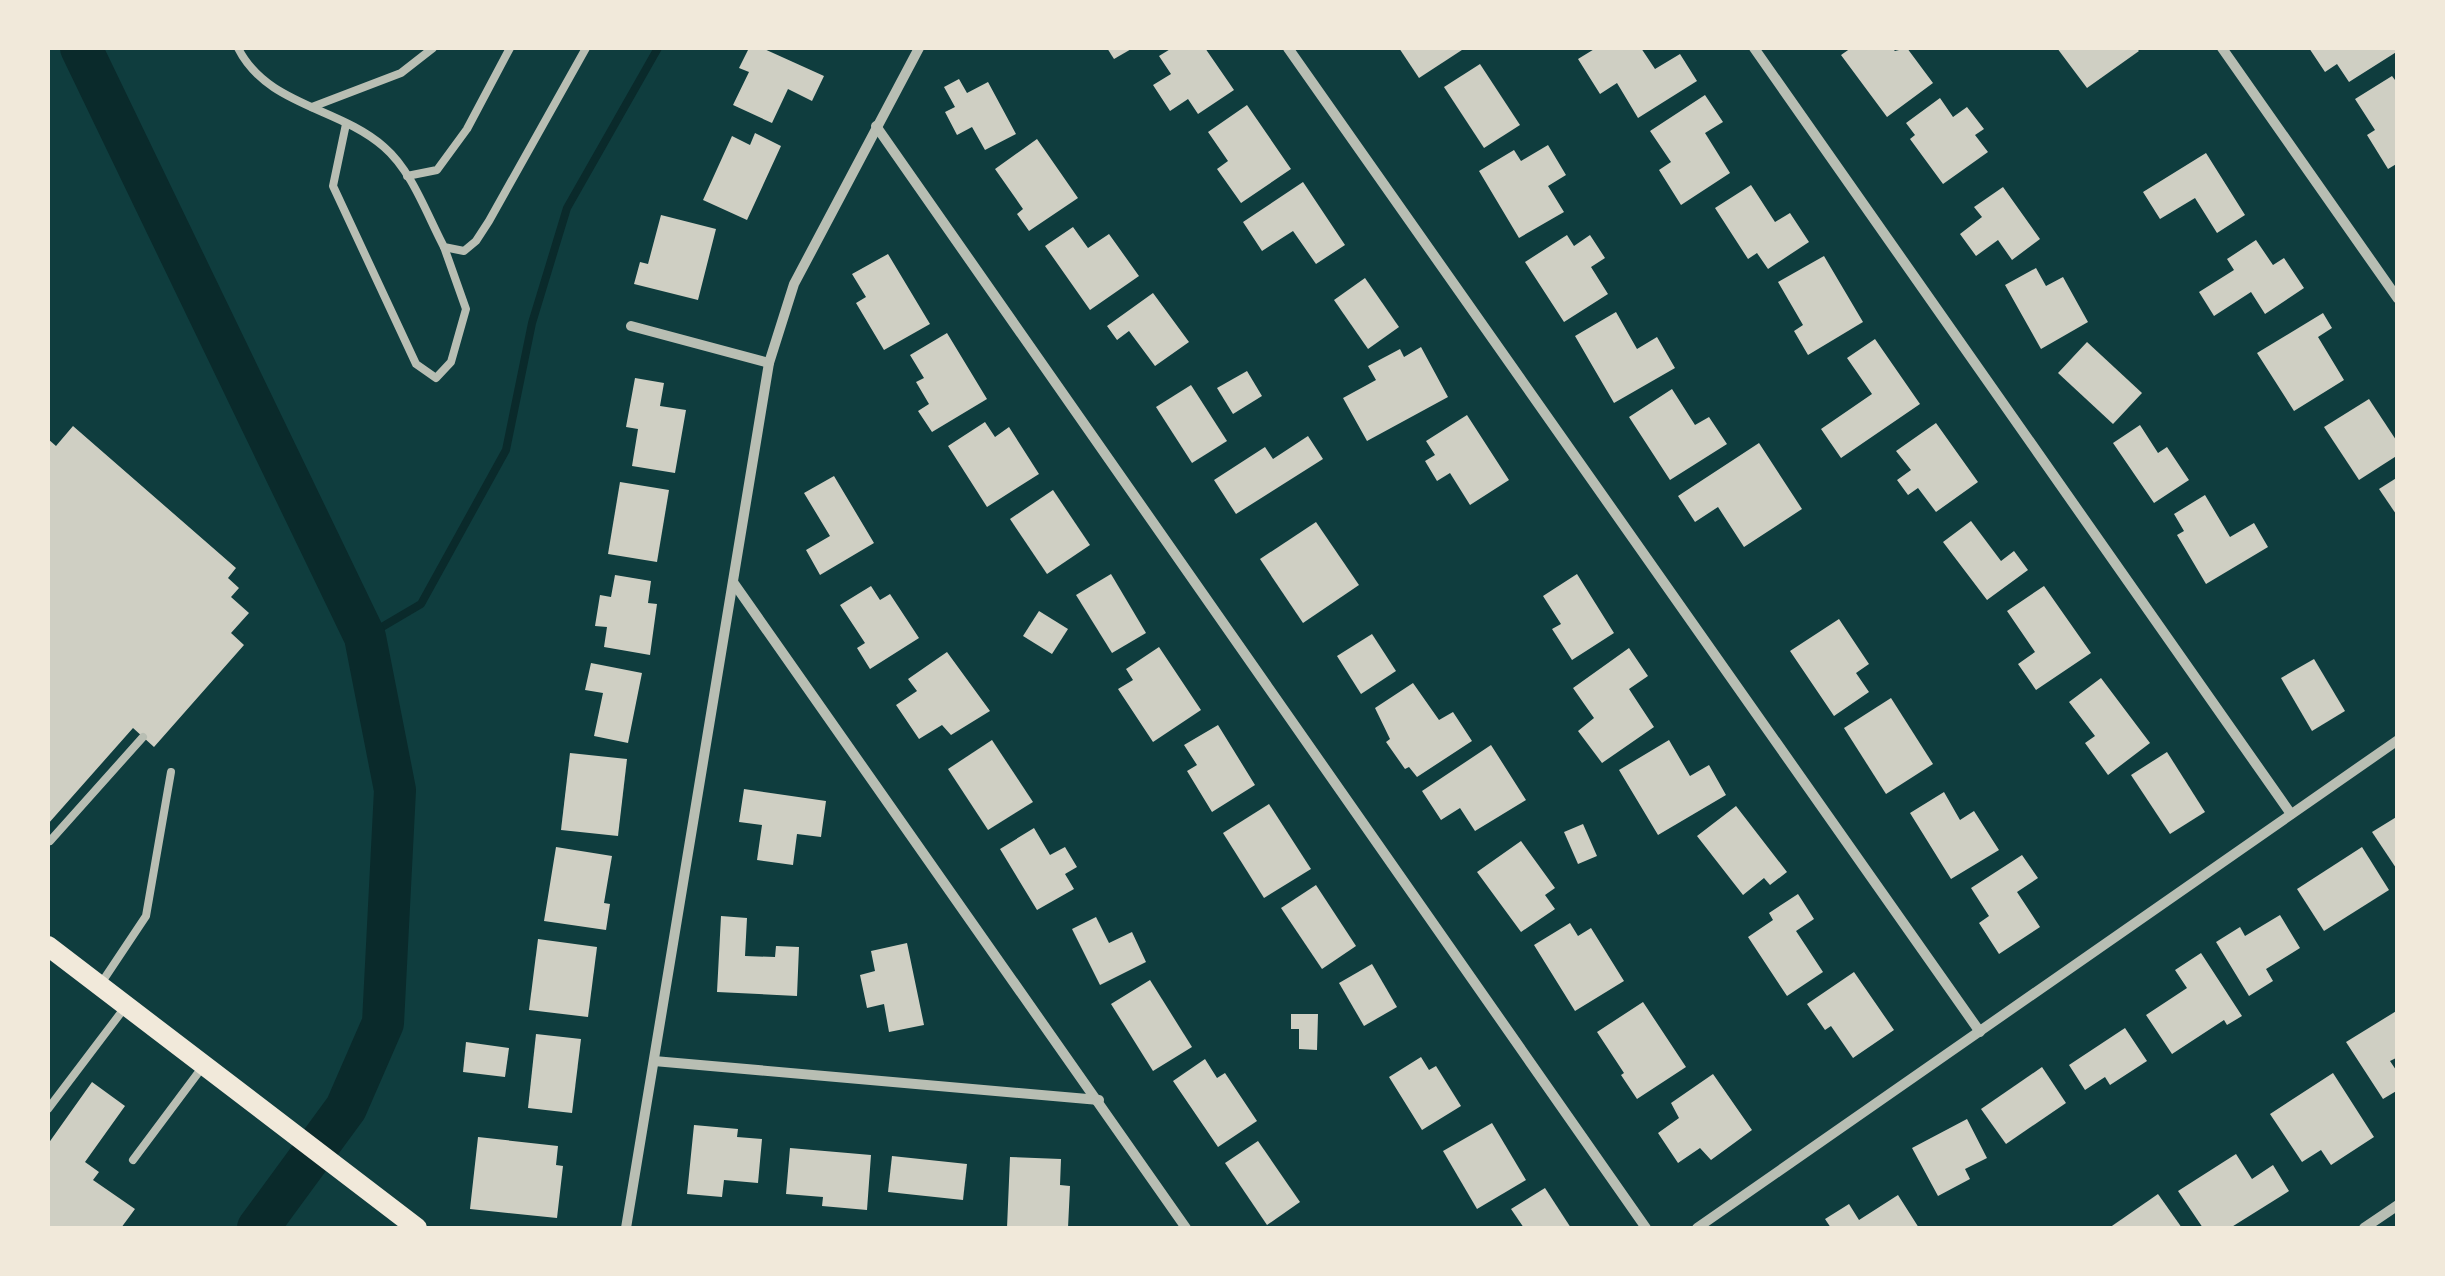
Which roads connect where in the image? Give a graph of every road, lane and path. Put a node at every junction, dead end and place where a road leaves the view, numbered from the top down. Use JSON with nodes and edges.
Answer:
{"nodes":[{"id":1,"x":238,"y":48,"type":"edge"},
{"id":2,"x":433,"y":48,"type":"edge"},
{"id":3,"x":510,"y":48,"type":"edge"},
{"id":4,"x":586,"y":48,"type":"edge"},
{"id":5,"x":918,"y":48,"type":"edge"},
{"id":6,"x":1288,"y":48,"type":"edge"},
{"id":7,"x":1754,"y":48,"type":"edge"},
{"id":8,"x":2222,"y":48,"type":"edge"},
{"id":9,"x":312,"y":107,"type":"junction"},
{"id":10,"x":346,"y":124,"type":"junction"},
{"id":11,"x":876,"y":126,"type":"junction"},
{"id":12,"x":408,"y":176,"type":"junction"},
{"id":13,"x":444,"y":248,"type":"junction"},
{"id":14,"x":2398,"y":299,"type":"edge"},
{"id":15,"x":631,"y":326,"type":"dead end"},
{"id":16,"x":769,"y":363,"type":"junction"},
{"id":17,"x":732,"y":582,"type":"junction"},
{"id":18,"x":143,"y":737,"type":"dead end"},
{"id":19,"x":2398,"y":740,"type":"edge"},
{"id":20,"x":171,"y":772,"type":"dead end"},
{"id":21,"x":2291,"y":814,"type":"junction"},
{"id":22,"x":50,"y":841,"type":"dead end"},
{"id":23,"x":48,"y":948,"type":"edge"},
{"id":24,"x":99,"y":986,"type":"junction"},
{"id":25,"x":126,"y":1006,"type":"junction"},
{"id":26,"x":1980,"y":1032,"type":"junction"},
{"id":27,"x":654,"y":1061,"type":"junction"},
{"id":28,"x":204,"y":1065,"type":"junction"},
{"id":29,"x":1098,"y":1100,"type":"junction"},
{"id":30,"x":48,"y":1109,"type":"edge"},
{"id":31,"x":133,"y":1160,"type":"dead end"},
{"id":32,"x":2398,"y":1205,"type":"edge"},
{"id":33,"x":417,"y":1228,"type":"edge"},
{"id":34,"x":626,"y":1228,"type":"edge"},
{"id":35,"x":1186,"y":1228,"type":"edge"},
{"id":36,"x":1646,"y":1228,"type":"edge"},
{"id":37,"x":1697,"y":1228,"type":"edge"},
{"id":38,"x":2364,"y":1228,"type":"edge"}],
"edges":[{"from":1,"to":9,"type":"lane"},
{"from":2,"to":9,"type":"lane"},
{"from":3,"to":12,"type":"lane"},
{"from":4,"to":13,"type":"lane"},
{"from":5,"to":11,"type":"street"},
{"from":6,"to":26,"type":"street"},
{"from":7,"to":21,"type":"street"},
{"from":8,"to":14,"type":"street"},
{"from":9,"to":10,"type":"lane"},
{"from":10,"to":12,"type":"lane"},
{"from":10,"to":13,"type":"lane"},
{"from":11,"to":16,"type":"street"},
{"from":11,"to":36,"type":"street"},
{"from":12,"to":13,"type":"lane"},
{"from":15,"to":16,"type":"street"},
{"from":16,"to":17,"type":"street"},
{"from":17,"to":27,"type":"street"},
{"from":17,"to":29,"type":"street"},
{"from":18,"to":22,"type":"lane"},
{"from":19,"to":21,"type":"street"},
{"from":20,"to":24,"type":"lane"},
{"from":21,"to":26,"type":"street"},
{"from":23,"to":24,"type":"main road"},
{"from":24,"to":25,"type":"main road"},
{"from":25,"to":28,"type":"main road"},
{"from":25,"to":30,"type":"lane"},
{"from":26,"to":37,"type":"street"},
{"from":27,"to":29,"type":"street"},
{"from":27,"to":34,"type":"street"},
{"from":28,"to":31,"type":"lane"},
{"from":28,"to":33,"type":"main road"},
{"from":29,"to":35,"type":"street"},
{"from":32,"to":38,"type":"street"}]}
